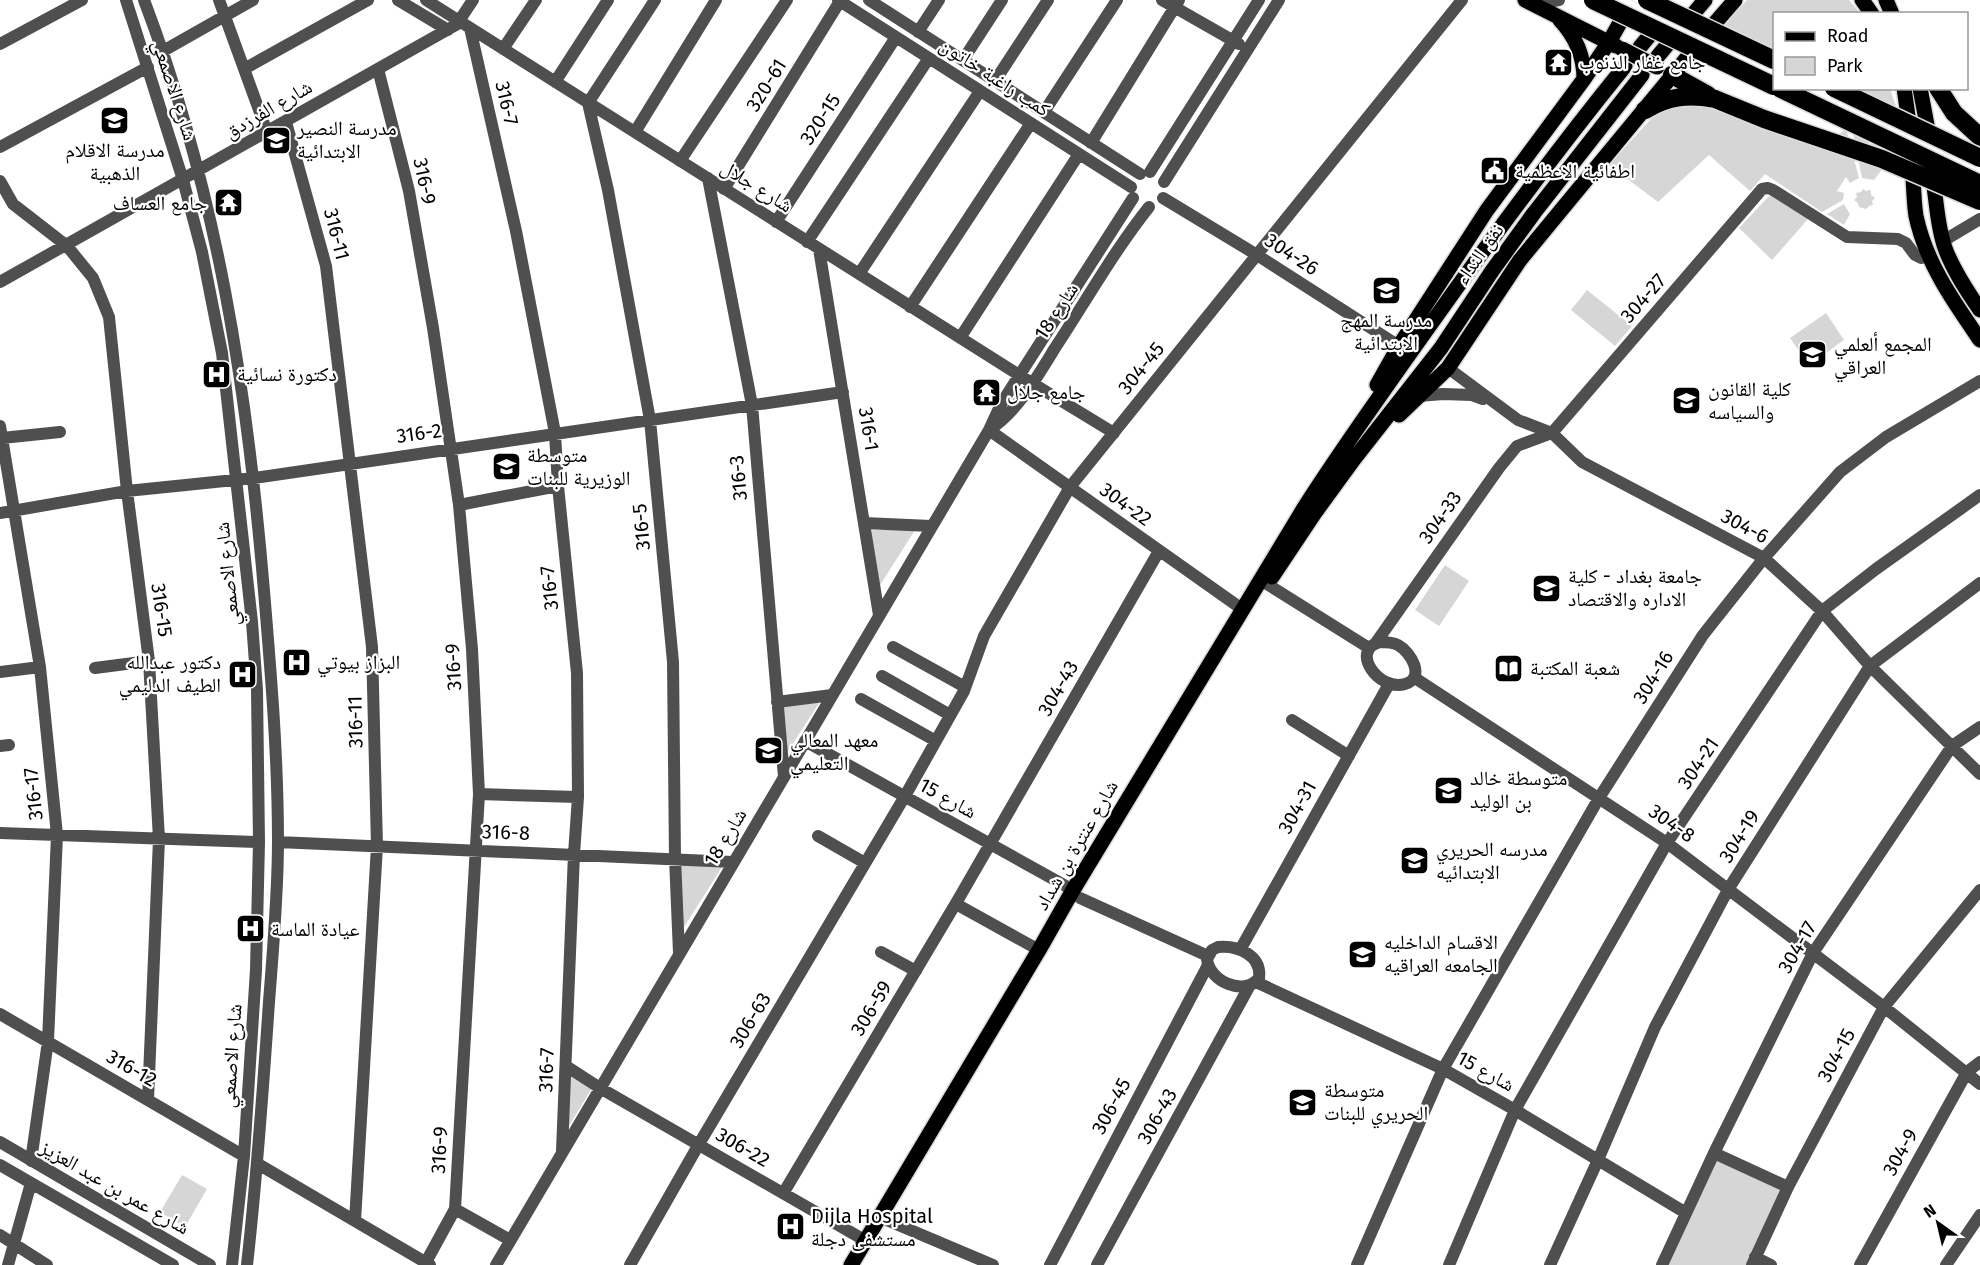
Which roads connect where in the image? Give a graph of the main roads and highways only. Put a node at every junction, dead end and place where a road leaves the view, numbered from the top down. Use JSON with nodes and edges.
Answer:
{"nodes":[{"id":1,"x":1525,"y":0,"type":"edge"},
{"id":2,"x":1593,"y":0,"type":"edge"},
{"id":3,"x":1647,"y":0,"type":"edge"},
{"id":4,"x":1705,"y":0,"type":"edge"},
{"id":5,"x":1735,"y":0,"type":"edge"},
{"id":6,"x":1556,"y":7,"type":"edge"},
{"id":7,"x":1694,"y":13,"type":"dead end"},
{"id":8,"x":1621,"y":21,"type":"tunnel mouth"},
{"id":9,"x":1715,"y":23,"type":"dead end"},
{"id":10,"x":1615,"y":46,"type":"junction"},
{"id":11,"x":1690,"y":54,"type":"dead end"},
{"id":12,"x":1773,"y":60,"type":"edge"},
{"id":13,"x":1664,"y":61,"type":"junction"},
{"id":14,"x":1625,"y":66,"type":"dead end"},
{"id":15,"x":1642,"y":75,"type":"dead end"},
{"id":16,"x":1584,"y":79,"type":"junction"},
{"id":17,"x":1773,"y":86,"type":"edge"},
{"id":18,"x":1783,"y":90,"type":"edge"},
{"id":19,"x":1838,"y":90,"type":"edge"},
{"id":20,"x":1904,"y":90,"type":"edge"},
{"id":21,"x":1920,"y":90,"type":"edge"},
{"id":22,"x":1939,"y":90,"type":"edge"},
{"id":23,"x":1715,"y":99,"type":"junction"},
{"id":24,"x":1645,"y":110,"type":"junction"},
{"id":25,"x":1908,"y":116,"type":"dead end"},
{"id":26,"x":1927,"y":125,"type":"dead end"},
{"id":27,"x":1980,"y":137,"type":"edge"},
{"id":28,"x":1980,"y":158,"type":"edge"},
{"id":29,"x":1912,"y":168,"type":"dead end"},
{"id":30,"x":1933,"y":177,"type":"dead end"},
{"id":31,"x":1980,"y":184,"type":"edge"},
{"id":32,"x":1980,"y":201,"type":"edge"},
{"id":33,"x":1980,"y":310,"type":"edge"},
{"id":34,"x":1980,"y":340,"type":"edge"},
{"id":35,"x":1341,"y":450,"type":"junction"},
{"id":36,"x":1354,"y":459,"type":"junction"},
{"id":37,"x":1076,"y":894,"type":"junction"},
{"id":38,"x":851,"y":1265,"type":"edge"},
{"id":39,"x":863,"y":1265,"type":"edge"}],
"edges":[{"from":1,"to":6,"type":"main road"},
{"from":2,"to":17,"type":"highway","bridge":true},
{"from":3,"to":12,"type":"highway","bridge":true},
{"from":4,"to":7,"type":"main road"},
{"from":5,"to":9,"type":"main road"},
{"from":6,"to":10,"type":"main road"},
{"from":6,"to":16,"type":"main road"},
{"from":8,"to":10,"type":"main road"},
{"from":10,"to":13,"type":"main road","bridge":true},
{"from":10,"to":16,"type":"main road"},
{"from":11,"to":13,"type":"main road"},
{"from":13,"to":23,"type":"highway"},
{"from":13,"to":24,"type":"main road"},
{"from":14,"to":35,"type":"main road","name":"نفق النداء"},
{"from":15,"to":36,"type":"main road","name":"نفق النداء"},
{"from":16,"to":35,"type":"main road"},
{"from":18,"to":31,"type":"highway","bridge":true},
{"from":19,"to":28,"type":"highway","bridge":true},
{"from":20,"to":25,"type":"main road"},
{"from":21,"to":26,"type":"main road"},
{"from":22,"to":27,"type":"highway"},
{"from":23,"to":24,"type":"highway"},
{"from":23,"to":32,"type":"highway","bridge":true},
{"from":24,"to":36,"type":"main road"},
{"from":29,"to":34,"type":"main road"},
{"from":30,"to":33,"type":"main road"},
{"from":35,"to":37,"type":"main road","name":"شارع عنترة بن شداد"},
{"from":36,"to":37,"type":"main road","name":"شارع عنترة بن شداد"},
{"from":37,"to":38,"type":"main road","name":"شارع عنترة بن شداد"},
{"from":37,"to":39,"type":"main road","name":"شارع عنترة بن شداد"}]}
